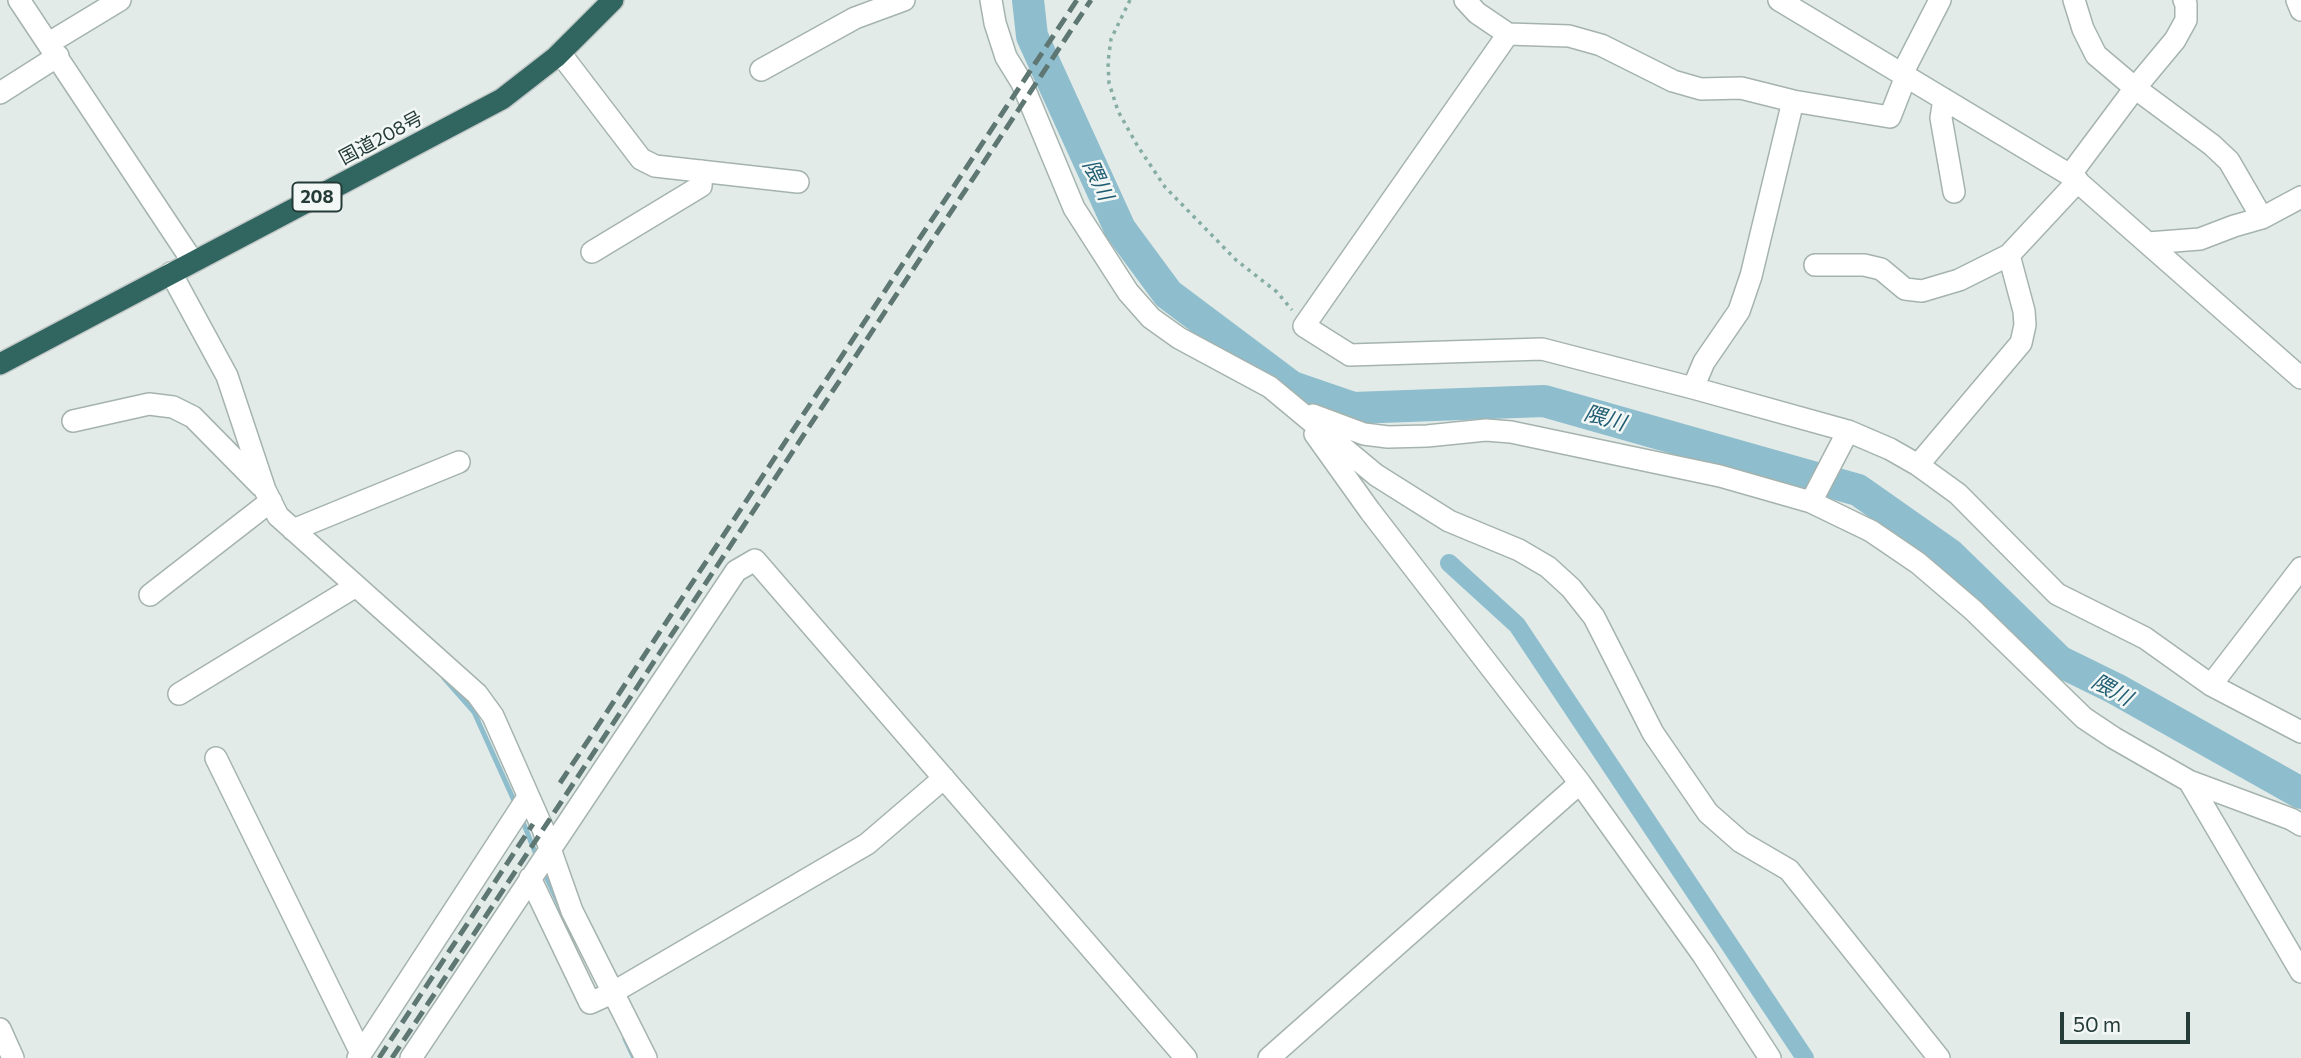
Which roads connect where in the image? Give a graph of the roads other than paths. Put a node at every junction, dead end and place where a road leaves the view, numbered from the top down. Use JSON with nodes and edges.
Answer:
{"nodes":[{"id":1,"x":19,"y":0,"type":"edge"},
{"id":2,"x":120,"y":0,"type":"edge"},
{"id":3,"x":613,"y":0,"type":"edge"},
{"id":4,"x":904,"y":0,"type":"edge"},
{"id":5,"x":991,"y":0,"type":"edge"},
{"id":6,"x":1465,"y":0,"type":"edge"},
{"id":7,"x":1779,"y":0,"type":"edge"},
{"id":8,"x":1940,"y":0,"type":"edge"},
{"id":9,"x":2074,"y":0,"type":"edge"},
{"id":10,"x":2184,"y":0,"type":"edge"},
{"id":11,"x":2297,"y":0,"type":"edge"},
{"id":12,"x":2301,"y":10,"type":"edge"},
{"id":13,"x":1508,"y":34,"type":"junction"},
{"id":14,"x":53,"y":49,"type":"junction"},
{"id":15,"x":560,"y":53,"type":"junction"},
{"id":16,"x":761,"y":70,"type":"dead end"},
{"id":17,"x":1904,"y":75,"type":"junction"},
{"id":18,"x":2135,"y":88,"type":"junction"},
{"id":19,"x":0,"y":93,"type":"edge"},
{"id":20,"x":1944,"y":99,"type":"junction"},
{"id":21,"x":1793,"y":101,"type":"junction"},
{"id":22,"x":702,"y":171,"type":"junction"},
{"id":23,"x":2074,"y":178,"type":"junction"},
{"id":24,"x":798,"y":182,"type":"dead end"},
{"id":25,"x":1954,"y":192,"type":"dead end"},
{"id":26,"x":2301,"y":197,"type":"edge"},
{"id":27,"x":2262,"y":218,"type":"junction"},
{"id":28,"x":2148,"y":243,"type":"junction"},
{"id":29,"x":592,"y":252,"type":"dead end"},
{"id":30,"x":2009,"y":255,"type":"junction"},
{"id":31,"x":193,"y":262,"type":"junction"},
{"id":32,"x":1815,"y":265,"type":"dead end"},
{"id":33,"x":171,"y":273,"type":"junction"},
{"id":34,"x":0,"y":364,"type":"edge"},
{"id":35,"x":2301,"y":378,"type":"edge"},
{"id":36,"x":1693,"y":388,"type":"junction"},
{"id":37,"x":1297,"y":410,"type":"junction"},
{"id":38,"x":74,"y":421,"type":"dead end"},
{"id":39,"x":1848,"y":431,"type":"junction"},
{"id":40,"x":459,"y":462,"type":"dead end"},
{"id":41,"x":1919,"y":465,"type":"junction"},
{"id":42,"x":268,"y":496,"type":"junction"},
{"id":43,"x":1815,"y":496,"type":"junction"},
{"id":44,"x":293,"y":530,"type":"junction"},
{"id":45,"x":2301,"y":568,"type":"edge"},
{"id":46,"x":356,"y":586,"type":"junction"},
{"id":47,"x":150,"y":595,"type":"dead end"},
{"id":48,"x":2211,"y":685,"type":"junction"},
{"id":49,"x":179,"y":694,"type":"dead end"},
{"id":50,"x":2301,"y":732,"type":"edge"},
{"id":51,"x":216,"y":758,"type":"dead end"},
{"id":52,"x":944,"y":778,"type":"junction"},
{"id":53,"x":2189,"y":781,"type":"junction"},
{"id":54,"x":1580,"y":783,"type":"junction"},
{"id":55,"x":528,"y":797,"type":"junction"},
{"id":56,"x":2301,"y":825,"type":"edge"},
{"id":57,"x":549,"y":849,"type":"junction"},
{"id":58,"x":530,"y":878,"type":"junction"},
{"id":59,"x":2301,"y":972,"type":"edge"},
{"id":60,"x":612,"y":993,"type":"junction"},
{"id":61,"x":0,"y":1029,"type":"edge"},
{"id":62,"x":359,"y":1056,"type":"edge"},
{"id":63,"x":13,"y":1058,"type":"edge"},
{"id":64,"x":411,"y":1058,"type":"edge"},
{"id":65,"x":646,"y":1058,"type":"edge"},
{"id":66,"x":1186,"y":1058,"type":"edge"},
{"id":67,"x":1269,"y":1058,"type":"edge"},
{"id":68,"x":1770,"y":1058,"type":"edge"},
{"id":69,"x":1939,"y":1058,"type":"edge"}],
"edges":[{"from":1,"to":14,"type":"street"},
{"from":2,"to":14,"type":"street"},
{"from":3,"to":15,"type":"highway","name":"国道208号","number":"208"},
{"from":4,"to":16,"type":"street"},
{"from":5,"to":37,"type":"street"},
{"from":6,"to":13,"type":"street"},
{"from":7,"to":17,"type":"street"},
{"from":8,"to":17,"type":"street"},
{"from":9,"to":18,"type":"street"},
{"from":10,"to":18,"type":"street"},
{"from":11,"to":12,"type":"street"},
{"from":13,"to":21,"type":"street"},
{"from":13,"to":36,"type":"street"},
{"from":14,"to":19,"type":"street"},
{"from":14,"to":31,"type":"street"},
{"from":15,"to":22,"type":"street"},
{"from":15,"to":31,"type":"highway","name":"国道208号","number":"208"},
{"from":17,"to":20,"type":"street"},
{"from":17,"to":21,"type":"street"},
{"from":18,"to":23,"type":"street"},
{"from":18,"to":27,"type":"street"},
{"from":20,"to":23,"type":"street"},
{"from":20,"to":25,"type":"street"},
{"from":21,"to":36,"type":"street"},
{"from":22,"to":24,"type":"street"},
{"from":22,"to":29,"type":"street"},
{"from":23,"to":28,"type":"street"},
{"from":23,"to":30,"type":"street"},
{"from":26,"to":27,"type":"street"},
{"from":27,"to":28,"type":"street"},
{"from":28,"to":35,"type":"street"},
{"from":30,"to":32,"type":"street"},
{"from":30,"to":41,"type":"street"},
{"from":31,"to":33,"type":"highway","name":"国道208号","number":"208"},
{"from":33,"to":34,"type":"highway","name":"国道208号","number":"208"},
{"from":33,"to":42,"type":"street"},
{"from":36,"to":39,"type":"street"},
{"from":37,"to":43,"type":"street"},
{"from":37,"to":54,"type":"street"},
{"from":37,"to":69,"type":"street"},
{"from":38,"to":42,"type":"street"},
{"from":39,"to":41,"type":"street"},
{"from":39,"to":43,"type":"street"},
{"from":40,"to":44,"type":"street"},
{"from":41,"to":48,"type":"street"},
{"from":42,"to":44,"type":"street"},
{"from":42,"to":47,"type":"street"},
{"from":43,"to":53,"type":"street"},
{"from":44,"to":46,"type":"street"},
{"from":45,"to":48,"type":"street"},
{"from":46,"to":49,"type":"street"},
{"from":46,"to":55,"type":"street"},
{"from":48,"to":50,"type":"street"},
{"from":51,"to":62,"type":"street"},
{"from":52,"to":57,"type":"street"},
{"from":52,"to":60,"type":"street"},
{"from":52,"to":66,"type":"street"},
{"from":53,"to":56,"type":"street"},
{"from":53,"to":59,"type":"street"},
{"from":54,"to":67,"type":"street"},
{"from":54,"to":68,"type":"street"},
{"from":55,"to":57,"type":"street"},
{"from":55,"to":62,"type":"street"},
{"from":57,"to":58,"type":"street"},
{"from":57,"to":60,"type":"street"},
{"from":58,"to":60,"type":"street"},
{"from":58,"to":64,"type":"street"},
{"from":60,"to":65,"type":"street"},
{"from":61,"to":63,"type":"street"}]}
